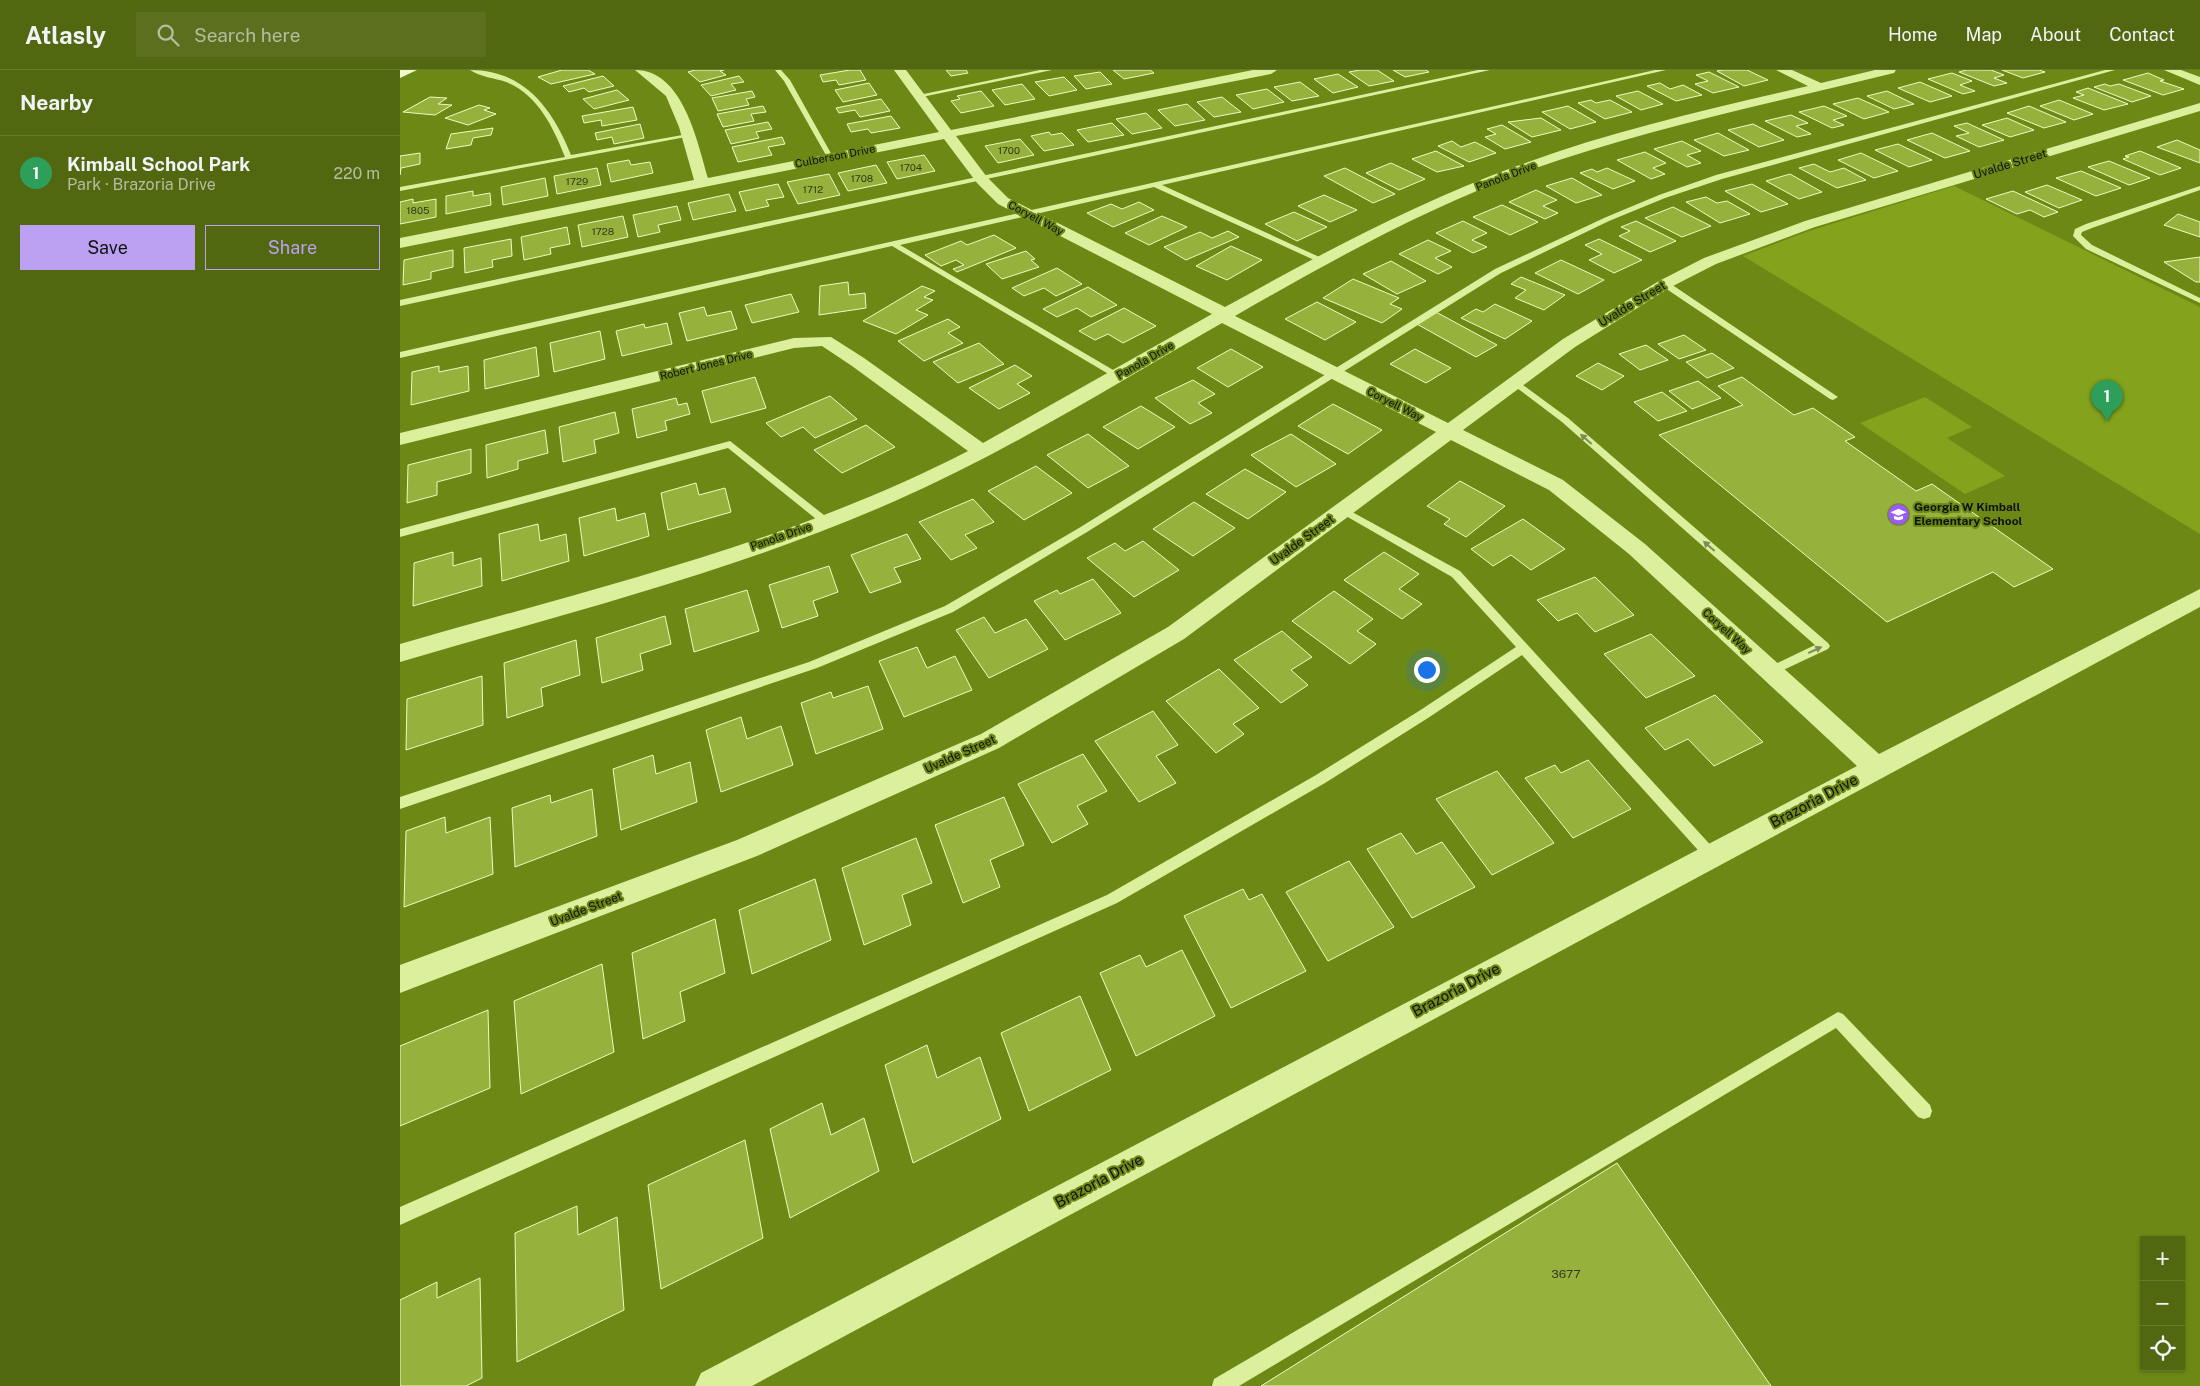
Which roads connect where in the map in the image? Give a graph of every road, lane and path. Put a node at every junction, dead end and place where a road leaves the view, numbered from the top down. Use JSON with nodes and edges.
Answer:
{"nodes":[{"id":1,"x":410,"y":70,"type":"edge"},
{"id":2,"x":473,"y":70,"type":"edge"},
{"id":3,"x":641,"y":70,"type":"edge"},
{"id":4,"x":778,"y":70,"type":"edge"},
{"id":5,"x":900,"y":70,"type":"edge"},
{"id":6,"x":1049,"y":70,"type":"edge"},
{"id":7,"x":1271,"y":70,"type":"edge"},
{"id":8,"x":1487,"y":70,"type":"edge"},
{"id":9,"x":1663,"y":70,"type":"edge"},
{"id":10,"x":1782,"y":70,"type":"edge"},
{"id":11,"x":1890,"y":70,"type":"edge"},
{"id":12,"x":2112,"y":70,"type":"edge"},
{"id":13,"x":2170,"y":70,"type":"edge"},
{"id":14,"x":400,"y":74,"type":"edge"},
{"id":15,"x":2200,"y":81,"type":"edge"},
{"id":16,"x":1821,"y":87,"type":"junction"},
{"id":17,"x":917,"y":96,"type":"junction"},
{"id":18,"x":2200,"y":107,"type":"edge"},
{"id":19,"x":948,"y":134,"type":"junction"},
{"id":20,"x":688,"y":136,"type":"junction"},
{"id":21,"x":830,"y":157,"type":"junction"},
{"id":22,"x":569,"y":158,"type":"junction"},
{"id":23,"x":982,"y":180,"type":"junction"},
{"id":24,"x":702,"y":182,"type":"junction"},
{"id":25,"x":1156,"y":185,"type":"junction"},
{"id":26,"x":2200,"y":188,"type":"edge"},
{"id":27,"x":400,"y":189,"type":"edge"},
{"id":28,"x":1028,"y":214,"type":"junction"},
{"id":29,"x":400,"y":243,"type":"edge"},
{"id":30,"x":896,"y":245,"type":"junction"},
{"id":31,"x":1324,"y":262,"type":"junction"},
{"id":32,"x":1665,"y":284,"type":"junction"},
{"id":33,"x":2200,"y":301,"type":"edge"},
{"id":34,"x":400,"y":303,"type":"edge"},
{"id":35,"x":1225,"y":314,"type":"junction"},
{"id":36,"x":400,"y":355,"type":"edge"},
{"id":37,"x":1334,"y":373,"type":"junction"},
{"id":38,"x":1117,"y":376,"type":"junction"},
{"id":39,"x":1516,"y":383,"type":"junction"},
{"id":40,"x":1833,"y":397,"type":"dead end"},
{"id":41,"x":1450,"y":432,"type":"junction"},
{"id":42,"x":400,"y":439,"type":"edge"},
{"id":43,"x":982,"y":452,"type":"junction"},
{"id":44,"x":1343,"y":510,"type":"junction"},
{"id":45,"x":825,"y":521,"type":"junction"},
{"id":46,"x":400,"y":533,"type":"edge"},
{"id":47,"x":2200,"y":598,"type":"edge"},
{"id":48,"x":1523,"y":648,"type":"junction"},
{"id":49,"x":400,"y":653,"type":"edge"},
{"id":50,"x":1771,"y":671,"type":"junction"},
{"id":51,"x":1877,"y":768,"type":"junction"},
{"id":52,"x":400,"y":803,"type":"edge"},
{"id":53,"x":1711,"y":855,"type":"junction"},
{"id":54,"x":400,"y":979,"type":"edge"},
{"id":55,"x":1924,"y":1111,"type":"dead end"},
{"id":56,"x":400,"y":1216,"type":"edge"},
{"id":57,"x":714,"y":1386,"type":"edge"},
{"id":58,"x":1222,"y":1386,"type":"edge"}],
"edges":[{"from":1,"to":14,"type":"street"},
{"from":2,"to":22,"type":"lane"},
{"from":3,"to":20,"type":"street"},
{"from":4,"to":21,"type":"lane"},
{"from":5,"to":17,"type":"street","name":"Coryell Way"},
{"from":6,"to":17,"type":"lane"},
{"from":7,"to":19,"type":"street","name":"Culberson Drive"},
{"from":8,"to":23,"type":"lane"},
{"from":9,"to":25,"type":"lane"},
{"from":10,"to":16,"type":"street"},
{"from":11,"to":16,"type":"street","name":"Panola Drive"},
{"from":12,"to":37,"type":"lane"},
{"from":13,"to":15,"type":"street"},
{"from":16,"to":31,"type":"street","name":"Panola Drive"},
{"from":17,"to":19,"type":"street","name":"Coryell Way"},
{"from":18,"to":32,"type":"street","name":"Uvalde Street"},
{"from":19,"to":21,"type":"street","name":"Culberson Drive"},
{"from":19,"to":23,"type":"street","name":"Coryell Way"},
{"from":20,"to":22,"type":"lane"},
{"from":20,"to":24,"type":"street"},
{"from":21,"to":24,"type":"street","name":"Culberson Drive"},
{"from":22,"to":27,"type":"lane"},
{"from":23,"to":28,"type":"street","name":"Coryell Way"},
{"from":23,"to":34,"type":"lane"},
{"from":24,"to":29,"type":"street","name":"Culberson Drive"},
{"from":25,"to":28,"type":"lane"},
{"from":25,"to":31,"type":"lane"},
{"from":26,"to":33,"type":"lane"},
{"from":28,"to":30,"type":"lane"},
{"from":28,"to":35,"type":"street","name":"Coryell Way"},
{"from":30,"to":36,"type":"lane"},
{"from":30,"to":38,"type":"lane"},
{"from":31,"to":35,"type":"street","name":"Panola Drive"},
{"from":32,"to":39,"type":"street","name":"Uvalde Street"},
{"from":32,"to":40,"type":"lane"},
{"from":35,"to":37,"type":"street","name":"Coryell Way"},
{"from":35,"to":38,"type":"street","name":"Panola Drive"},
{"from":37,"to":41,"type":"street","name":"Coryell Way"},
{"from":37,"to":52,"type":"lane"},
{"from":38,"to":43,"type":"street","name":"Panola Drive"},
{"from":39,"to":41,"type":"street","name":"Uvalde Street"},
{"from":50,"to":39,"type":"lane","one_way":true},
{"from":41,"to":44,"type":"street","name":"Uvalde Street"},
{"from":41,"to":50,"type":"street","name":"Coryell Way"},
{"from":42,"to":43,"type":"street","name":"Robert Jones Drive"},
{"from":43,"to":45,"type":"street","name":"Panola Drive"},
{"from":44,"to":48,"type":"lane"},
{"from":44,"to":54,"type":"street","name":"Uvalde Street"},
{"from":45,"to":46,"type":"lane"},
{"from":45,"to":49,"type":"street","name":"Panola Drive"},
{"from":47,"to":51,"type":"street","name":"Brazoria Drive"},
{"from":48,"to":53,"type":"lane"},
{"from":48,"to":56,"type":"lane"},
{"from":50,"to":51,"type":"street","name":"Coryell Way"},
{"from":51,"to":53,"type":"street","name":"Brazoria Drive"},
{"from":53,"to":57,"type":"street","name":"Brazoria Drive"},
{"from":55,"to":58,"type":"lane"}]}
